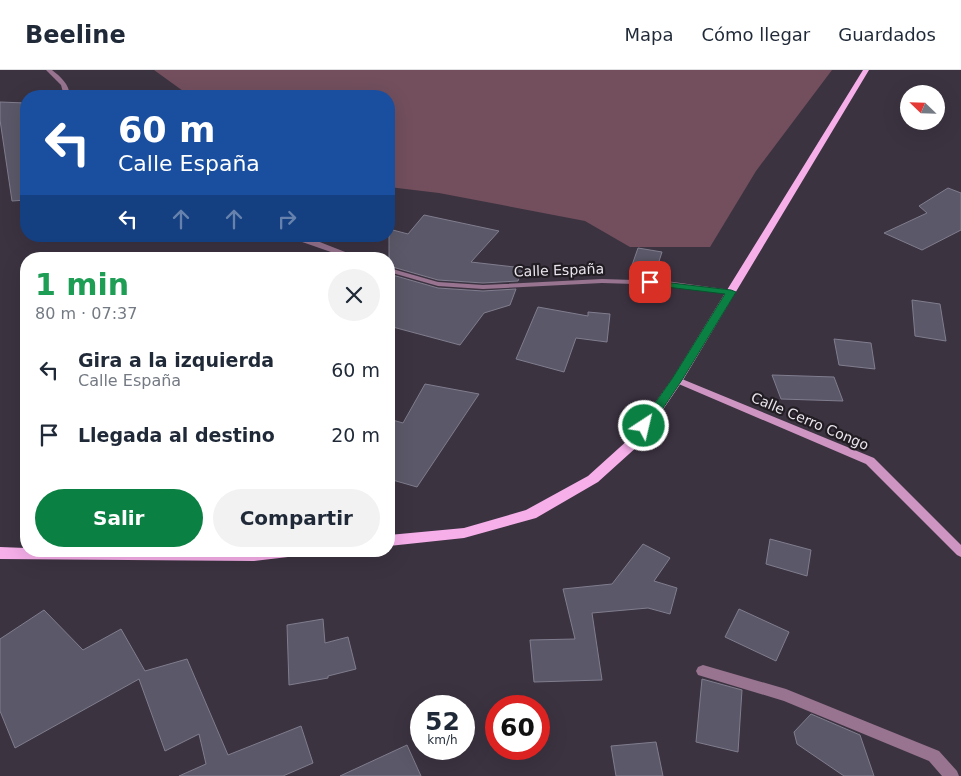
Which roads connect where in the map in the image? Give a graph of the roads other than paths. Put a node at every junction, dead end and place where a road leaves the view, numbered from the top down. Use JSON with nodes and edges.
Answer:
{"nodes":[{"id":1,"x":49,"y":70,"type":"edge"},
{"id":2,"x":866,"y":70,"type":"edge"},
{"id":3,"x":66,"y":90,"type":"edge"},
{"id":4,"x":312,"y":242,"type":"edge"},
{"id":5,"x":340,"y":252,"type":"edge"},
{"id":6,"x":395,"y":272,"type":"edge"},
{"id":7,"x":731,"y":292,"type":"junction"},
{"id":8,"x":677,"y":380,"type":"junction"},
{"id":9,"x":395,"y":540,"type":"edge"},
{"id":10,"x":961,"y":552,"type":"edge"},
{"id":11,"x":0,"y":554,"type":"edge"},
{"id":12,"x":20,"y":554,"type":"edge"},
{"id":13,"x":703,"y":671,"type":"dead end"},
{"id":14,"x":952,"y":776,"type":"edge"}],
"edges":[{"from":1,"to":3,"type":"street"},
{"from":2,"to":7,"type":"main road"},
{"from":4,"to":5,"type":"street"},
{"from":6,"to":7,"type":"street","name":"Calle España"},
{"from":7,"to":8,"type":"main road"},
{"from":8,"to":9,"type":"main road"},
{"from":8,"to":10,"type":"street","name":"Calle Cerro Congo"},
{"from":11,"to":12,"type":"main road"},
{"from":13,"to":14,"type":"street"}]}
